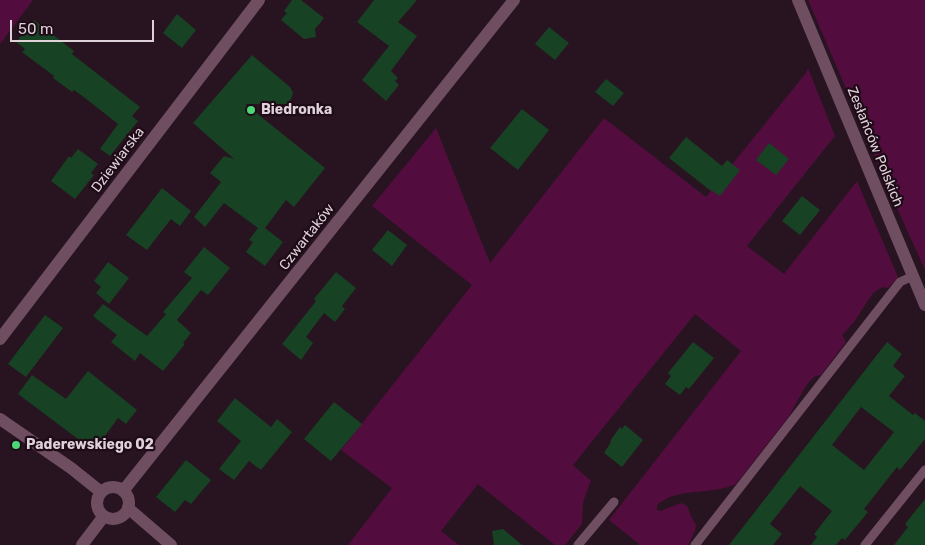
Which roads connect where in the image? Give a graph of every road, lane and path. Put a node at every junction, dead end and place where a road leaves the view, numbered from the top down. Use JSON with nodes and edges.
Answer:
{"nodes":[{"id":1,"x":259,"y":0,"type":"edge"},
{"id":2,"x":514,"y":0,"type":"edge"},
{"id":3,"x":798,"y":0,"type":"edge"},
{"id":4,"x":913,"y":276,"type":"junction"},
{"id":5,"x":925,"y":305,"type":"edge"},
{"id":6,"x":0,"y":339,"type":"edge"},
{"id":7,"x":0,"y":418,"type":"edge"},
{"id":8,"x":925,"y":470,"type":"edge"},
{"id":9,"x":124,"y":491,"type":"junction"},
{"id":10,"x":101,"y":492,"type":"junction"},
{"id":11,"x":614,"y":502,"type":"dead end"},
{"id":12,"x":128,"y":508,"type":"junction"},
{"id":13,"x":104,"y":516,"type":"junction"},
{"id":14,"x":82,"y":545,"type":"edge"},
{"id":15,"x":171,"y":545,"type":"edge"},
{"id":16,"x":578,"y":545,"type":"edge"},
{"id":17,"x":695,"y":545,"type":"edge"},
{"id":18,"x":866,"y":545,"type":"edge"}],
"edges":[{"from":1,"to":6,"type":"street","name":"Dziewiarska"},
{"from":2,"to":9,"type":"street","name":"Czwartaków"},
{"from":3,"to":4,"type":"street","name":"Zesłańców Polskich"},
{"from":4,"to":5,"type":"street","name":"Zesłańców Polskich"},
{"from":4,"to":17,"type":"lane"},
{"from":7,"to":10,"type":"street"},
{"from":8,"to":18,"type":"lane"},
{"from":9,"to":10,"type":"street"},
{"from":9,"to":12,"type":"street"},
{"from":10,"to":13,"type":"street"},
{"from":11,"to":16,"type":"lane"},
{"from":12,"to":13,"type":"street"},
{"from":12,"to":15,"type":"street"},
{"from":13,"to":14,"type":"street"}]}
